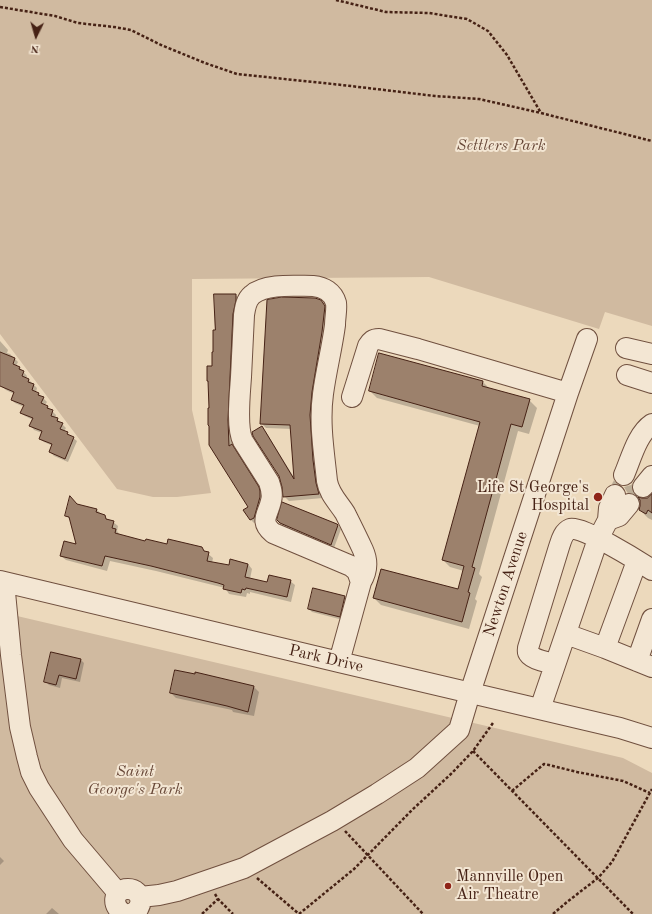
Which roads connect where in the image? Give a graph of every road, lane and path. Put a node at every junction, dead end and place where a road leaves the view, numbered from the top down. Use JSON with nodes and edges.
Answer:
{"nodes":[{"id":1,"x":336,"y":0,"type":"edge"},
{"id":2,"x":0,"y":7,"type":"edge"},
{"id":3,"x":541,"y":113,"type":"junction"},
{"id":4,"x":652,"y":141,"type":"edge"},
{"id":5,"x":587,"y":339,"type":"dead end"},
{"id":6,"x":626,"y":348,"type":"dead end"},
{"id":7,"x":652,"y":354,"type":"edge"},
{"id":8,"x":627,"y":375,"type":"dead end"},
{"id":9,"x":652,"y":384,"type":"edge"},
{"id":10,"x":568,"y":393,"type":"junction"},
{"id":11,"x":352,"y":397,"type":"dead end"},
{"id":12,"x":652,"y":424,"type":"edge"},
{"id":13,"x":624,"y":475,"type":"dead end"},
{"id":14,"x":622,"y":500,"type":"dead end"},
{"id":15,"x":598,"y":539,"type":"junction"},
{"id":16,"x":645,"y":565,"type":"edge"},
{"id":17,"x":2,"y":582,"type":"edge"},
{"id":18,"x":361,"y":582,"type":"junction"},
{"id":19,"x":652,"y":619,"type":"edge"},
{"id":20,"x":566,"y":634,"type":"junction"},
{"id":21,"x":604,"y":648,"type":"junction"},
{"id":22,"x":339,"y":662,"type":"junction"},
{"id":23,"x":555,"y":664,"type":"junction"},
{"id":24,"x":645,"y":664,"type":"edge"},
{"id":25,"x":470,"y":693,"type":"junction"},
{"id":26,"x":540,"y":709,"type":"junction"},
{"id":27,"x":492,"y":723,"type":"dead end"},
{"id":28,"x":652,"y":738,"type":"edge"},
{"id":29,"x":473,"y":751,"type":"junction"},
{"id":30,"x":652,"y":788,"type":"edge"},
{"id":31,"x":512,"y":791,"type":"junction"},
{"id":32,"x":650,"y":793,"type":"junction"},
{"id":33,"x":332,"y":821,"type":"junction"},
{"id":34,"x":367,"y":855,"type":"junction"},
{"id":35,"x":244,"y":868,"type":"junction"},
{"id":36,"x":598,"y":878,"type":"junction"},
{"id":37,"x":205,"y":881,"type":"junction"},
{"id":38,"x":218,"y":899,"type":"junction"},
{"id":39,"x":127,"y":910,"type":"edge"},
{"id":40,"x":202,"y":914,"type":"edge"},
{"id":41,"x":233,"y":914,"type":"edge"},
{"id":42,"x":299,"y":914,"type":"edge"},
{"id":43,"x":422,"y":914,"type":"edge"},
{"id":44,"x":553,"y":914,"type":"edge"},
{"id":45,"x":633,"y":914,"type":"edge"}],
"edges":[{"from":1,"to":3,"type":"path"},
{"from":2,"to":3,"type":"path"},
{"from":3,"to":4,"type":"path"},
{"from":5,"to":10,"type":"street","name":"Newton Avenue"},
{"from":6,"to":7,"type":"street"},
{"from":8,"to":9,"type":"street"},
{"from":10,"to":11,"type":"street"},
{"from":10,"to":25,"type":"street","name":"Newton Avenue"},
{"from":12,"to":13,"type":"street"},
{"from":14,"to":15,"type":"street"},
{"from":15,"to":16,"type":"street"},
{"from":15,"to":20,"type":"street"},
{"from":15,"to":23,"type":"street"},
{"from":16,"to":21,"type":"street"},
{"from":17,"to":22,"type":"street","name":"Park Drive"},
{"from":17,"to":39,"type":"street"},
{"from":18,"to":18,"type":"street"},
{"from":18,"to":22,"type":"street"},
{"from":19,"to":24,"type":"street"},
{"from":20,"to":21,"type":"street"},
{"from":20,"to":23,"type":"street"},
{"from":21,"to":24,"type":"street"},
{"from":22,"to":25,"type":"street","name":"Park Drive"},
{"from":23,"to":26,"type":"street"},
{"from":25,"to":26,"type":"street","name":"Park Drive"},
{"from":25,"to":33,"type":"street","name":"Newton Avenue"},
{"from":26,"to":28,"type":"street","name":"Park Drive"},
{"from":27,"to":29,"type":"path"},
{"from":29,"to":31,"type":"path"},
{"from":29,"to":34,"type":"path"},
{"from":30,"to":32,"type":"path"},
{"from":31,"to":32,"type":"path"},
{"from":31,"to":36,"type":"path"},
{"from":32,"to":36,"type":"path"},
{"from":33,"to":34,"type":"path"},
{"from":33,"to":35,"type":"street","name":"Newton Avenue"},
{"from":34,"to":42,"type":"path"},
{"from":34,"to":43,"type":"path"},
{"from":35,"to":37,"type":"street","name":"Newton Avenue"},
{"from":35,"to":42,"type":"path"},
{"from":36,"to":44,"type":"path"},
{"from":36,"to":45,"type":"path"},
{"from":37,"to":38,"type":"path"},
{"from":37,"to":39,"type":"street","name":"Newton Avenue"},
{"from":38,"to":40,"type":"path"},
{"from":38,"to":41,"type":"path"}]}
